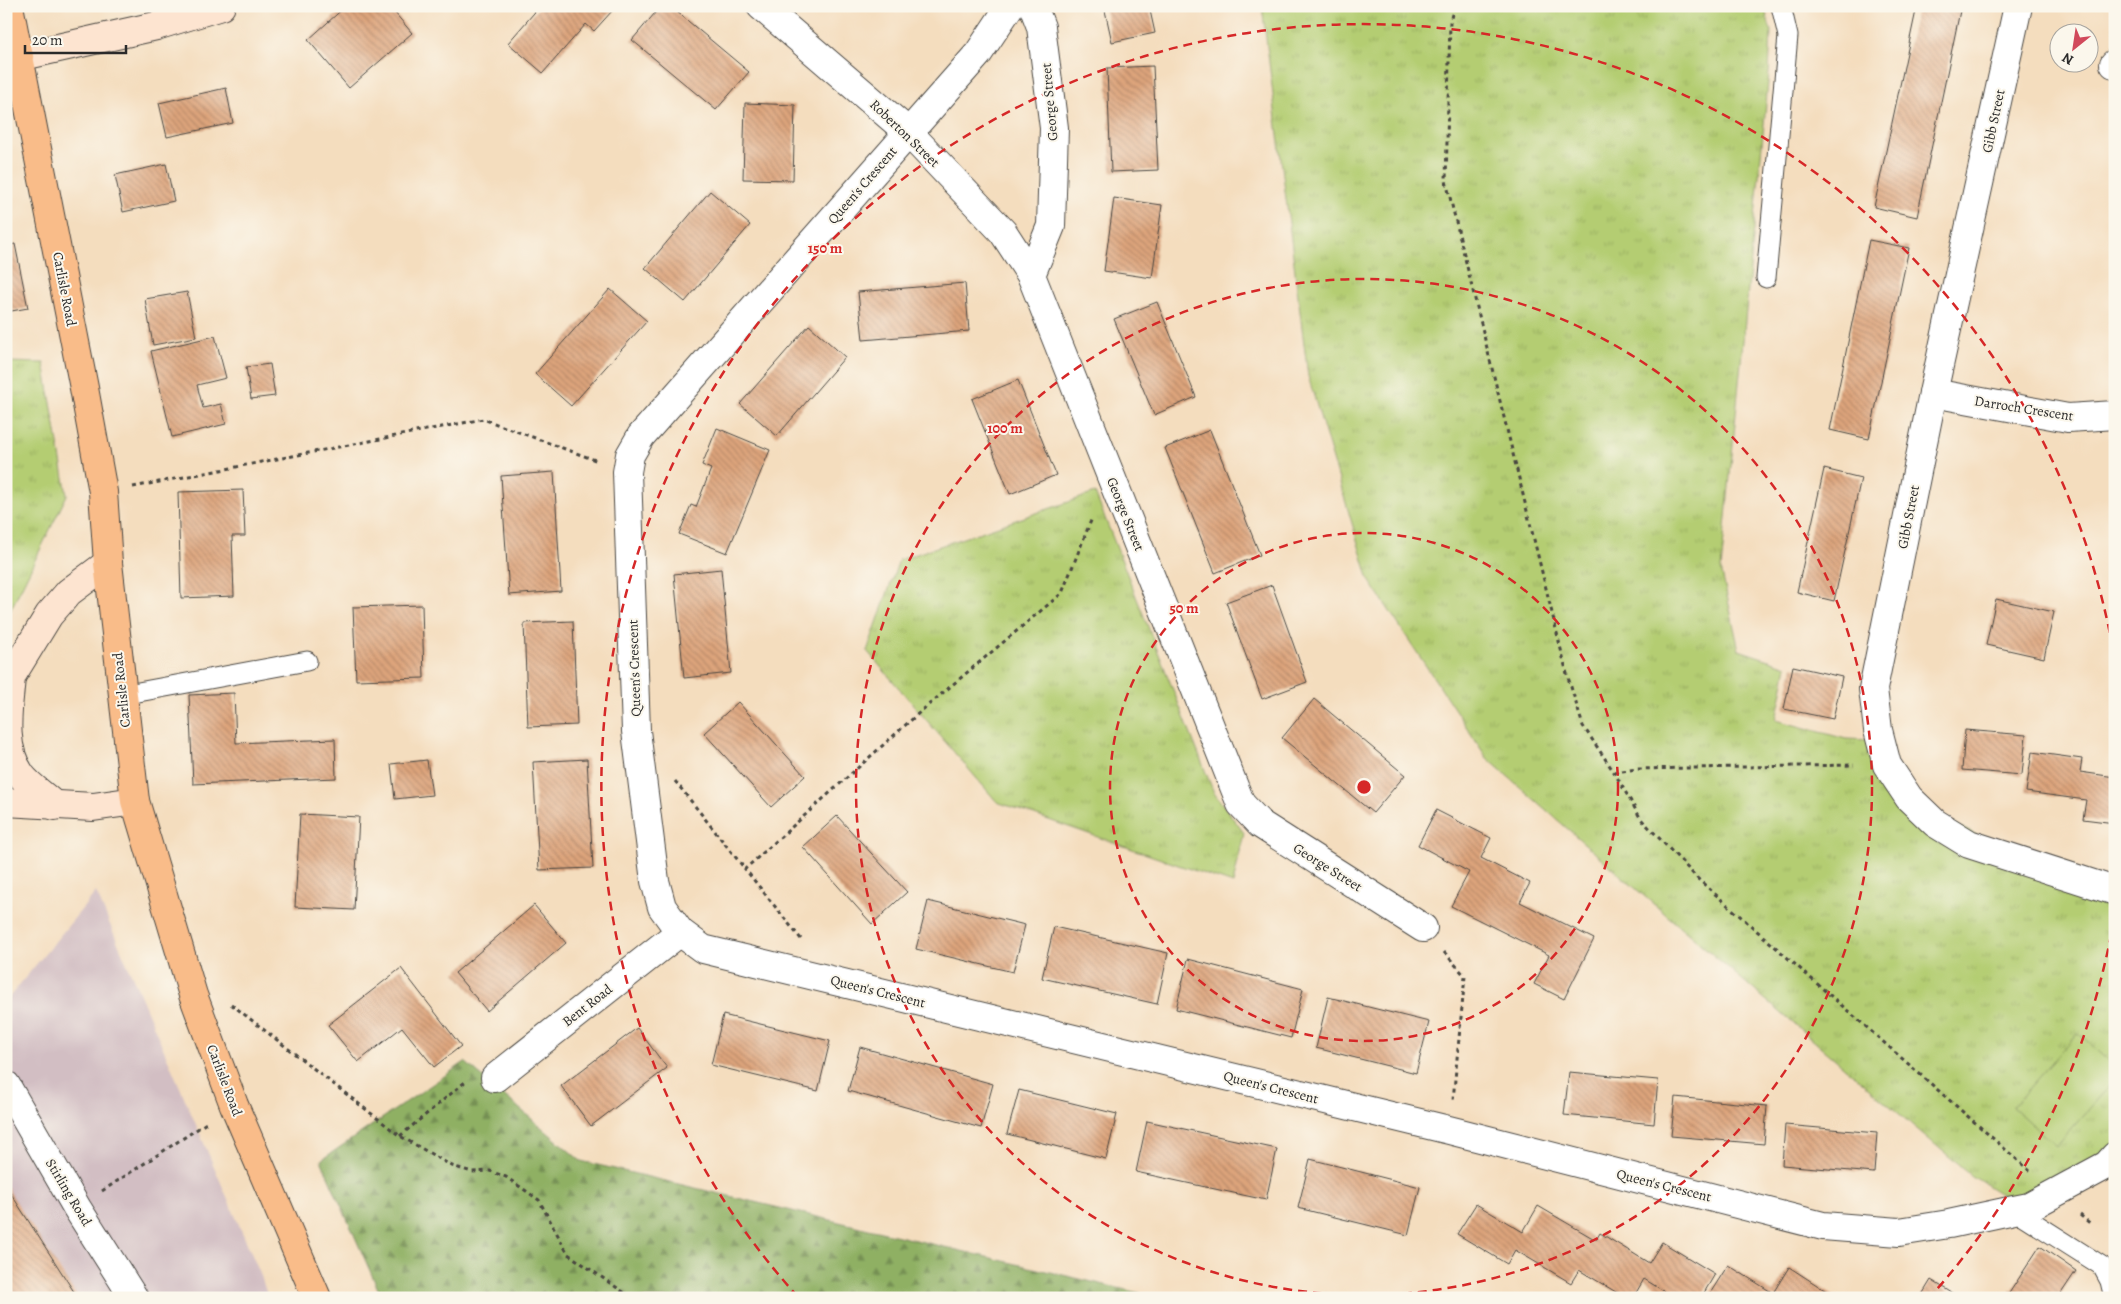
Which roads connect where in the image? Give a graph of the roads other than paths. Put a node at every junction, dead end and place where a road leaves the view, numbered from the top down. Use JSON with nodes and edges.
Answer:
{"nodes":[{"id":1,"x":9,"y":6,"type":"edge"},
{"id":2,"x":221,"y":6,"type":"edge"},
{"id":3,"x":761,"y":6,"type":"edge"},
{"id":4,"x":1010,"y":6,"type":"edge"},
{"id":5,"x":1033,"y":6,"type":"edge"},
{"id":6,"x":1781,"y":6,"type":"edge"},
{"id":7,"x":2018,"y":6,"type":"edge"},
{"id":8,"x":12,"y":61,"type":"edge"},
{"id":9,"x":908,"y":132,"type":"junction"},
{"id":10,"x":1031,"y":275,"type":"junction"},
{"id":11,"x":1766,"y":278,"type":"dead end"},
{"id":12,"x":1934,"y":393,"type":"junction"},
{"id":13,"x":2115,"y":415,"type":"edge"},
{"id":14,"x":108,"y":563,"type":"junction"},
{"id":15,"x":307,"y":661,"type":"dead end"},
{"id":16,"x":8,"y":681,"type":"edge"},
{"id":17,"x":122,"y":695,"type":"junction"},
{"id":18,"x":134,"y":801,"type":"junction"},
{"id":19,"x":6,"y":802,"type":"edge"},
{"id":20,"x":55,"y":806,"type":"junction"},
{"id":21,"x":2115,"y":891,"type":"edge"},
{"id":22,"x":1423,"y":928,"type":"road end"},
{"id":23,"x":680,"y":932,"type":"junction"},
{"id":24,"x":495,"y":1078,"type":"road end"},
{"id":25,"x":6,"y":1086,"type":"edge"},
{"id":26,"x":2115,"y":1156,"type":"edge"},
{"id":27,"x":2014,"y":1210,"type":"junction"},
{"id":28,"x":134,"y":1298,"type":"edge"},
{"id":29,"x":317,"y":1298,"type":"edge"},
{"id":30,"x":2114,"y":1298,"type":"edge"}],
"edges":[{"from":1,"to":8,"type":"main road","name":"Carlisle Road"},
{"from":2,"to":8,"type":"street"},
{"from":3,"to":9,"type":"street","name":"Roberton Street"},
{"from":4,"to":9,"type":"street","name":"Queen's Crescent"},
{"from":5,"to":10,"type":"street","name":"George Street"},
{"from":6,"to":11,"type":"lane"},
{"from":7,"to":12,"type":"street","name":"Gibb Street"},
{"from":8,"to":14,"type":"main road","name":"Carlisle Road"},
{"from":9,"to":10,"type":"street","name":"Roberton Street"},
{"from":9,"to":23,"type":"street","name":"Queen's Crescent"},
{"from":10,"to":22,"type":"street","name":"George Street"},
{"from":12,"to":13,"type":"street","name":"Darroch Crescent"},
{"from":12,"to":21,"type":"street","name":"Gibb Street"},
{"from":14,"to":16,"type":"street"},
{"from":14,"to":17,"type":"main road","name":"Carlisle Road"},
{"from":15,"to":17,"type":"lane"},
{"from":16,"to":20,"type":"street"},
{"from":17,"to":18,"type":"main road","name":"Carlisle Road"},
{"from":18,"to":20,"type":"street"},
{"from":18,"to":29,"type":"main road","name":"Carlisle Road"},
{"from":19,"to":20,"type":"street"},
{"from":23,"to":24,"type":"street","name":"Bent Road"},
{"from":23,"to":27,"type":"street","name":"Queen's Crescent"},
{"from":25,"to":28,"type":"street","name":"Stirling Road"},
{"from":26,"to":27,"type":"street","name":"Queen's Crescent"},
{"from":27,"to":30,"type":"lane"}]}
